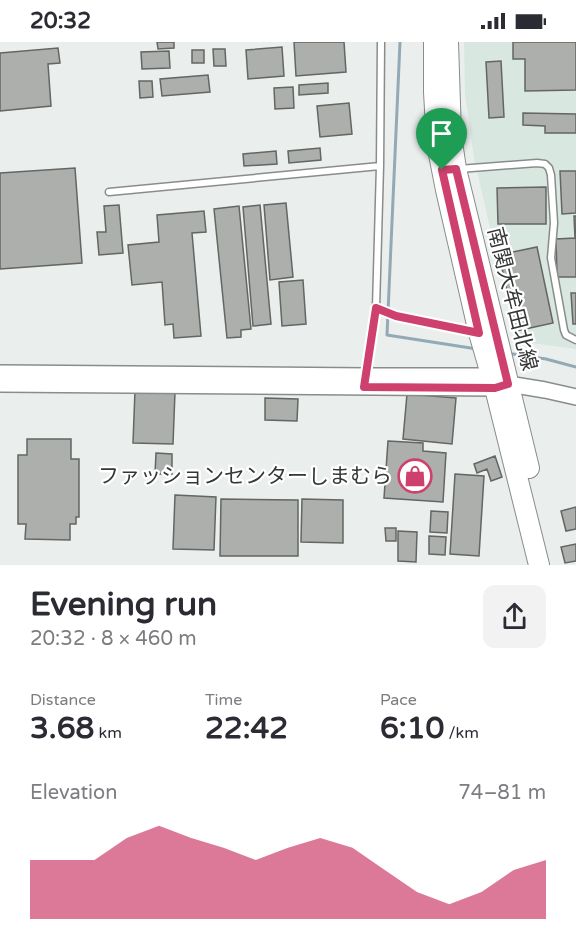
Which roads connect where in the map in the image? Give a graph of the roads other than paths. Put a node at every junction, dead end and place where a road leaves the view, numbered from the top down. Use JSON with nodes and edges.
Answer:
{"nodes":[{"id":1,"x":381,"y":42,"type":"edge"},
{"id":2,"x":434,"y":42,"type":"edge"},
{"id":3,"x":448,"y":42,"type":"edge"},
{"id":4,"x":380,"y":166,"type":"junction"},
{"id":5,"x":449,"y":170,"type":"junction"},
{"id":6,"x":109,"y":192,"type":"dead end"},
{"id":7,"x":376,"y":308,"type":"junction"},
{"id":8,"x":479,"y":333,"type":"junction"},
{"id":9,"x":576,"y":339,"type":"edge"},
{"id":10,"x":0,"y":373,"type":"edge"},
{"id":11,"x":365,"y":381,"type":"junction"},
{"id":12,"x":498,"y":383,"type":"junction"},
{"id":13,"x":0,"y":384,"type":"edge"},
{"id":14,"x":576,"y":397,"type":"edge"},
{"id":15,"x":539,"y":565,"type":"edge"},
{"id":16,"x":552,"y":565,"type":"edge"}],
"edges":[{"from":1,"to":4,"type":"lane"},
{"from":2,"to":5,"type":"main road","name":"南関大牟田北線"},
{"from":3,"to":5,"type":"main road","name":"南関大牟田北線"},
{"from":4,"to":6,"type":"lane"},
{"from":4,"to":7,"type":"lane"},
{"from":5,"to":8,"type":"main road","name":"南関大牟田北線"},
{"from":5,"to":9,"type":"lane"},
{"from":5,"to":12,"type":"main road","name":"南関大牟田北線"},
{"from":7,"to":8,"type":"lane"},
{"from":7,"to":11,"type":"lane"},
{"from":8,"to":12,"type":"main road","name":"南関大牟田北線"},
{"from":10,"to":11,"type":"street"},
{"from":11,"to":12,"type":"street"},
{"from":11,"to":13,"type":"street"},
{"from":12,"to":14,"type":"street"},
{"from":12,"to":15,"type":"main road","name":"南関大牟田北線"},
{"from":12,"to":16,"type":"main road","name":"南関大牟田北線"}]}
